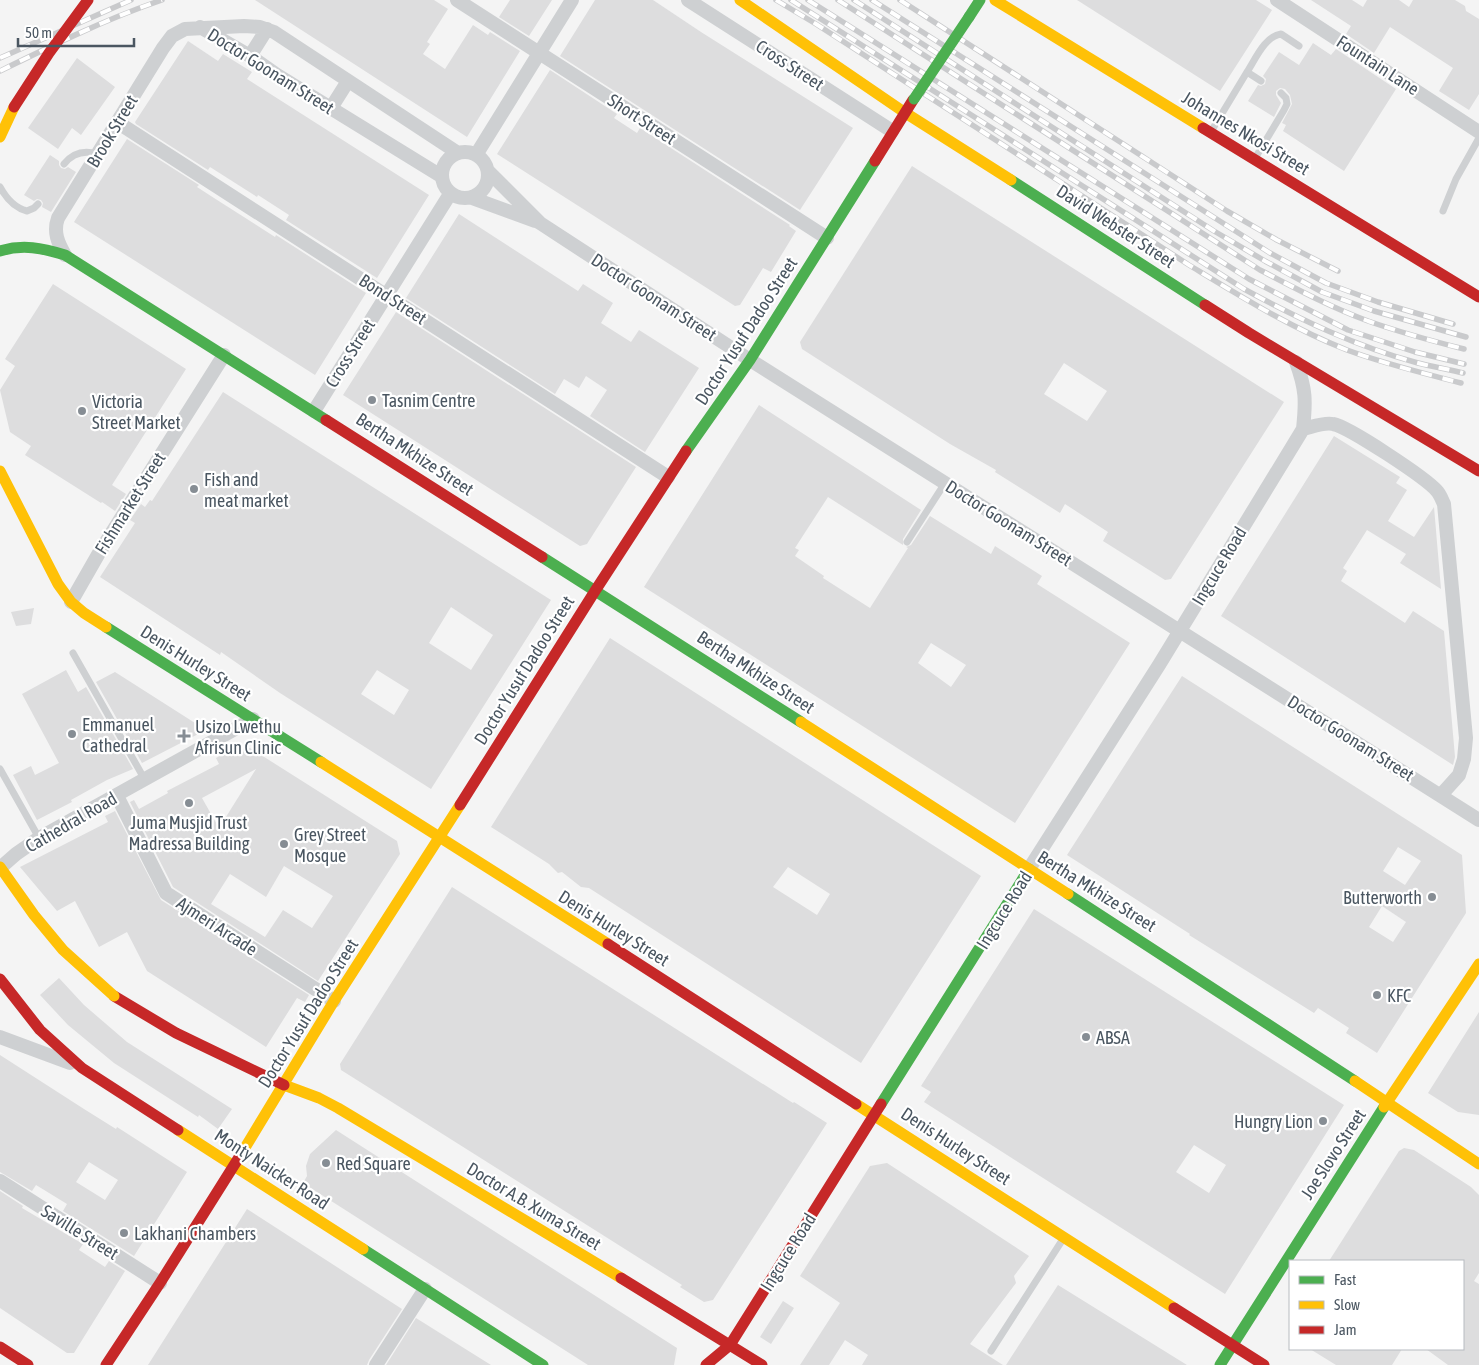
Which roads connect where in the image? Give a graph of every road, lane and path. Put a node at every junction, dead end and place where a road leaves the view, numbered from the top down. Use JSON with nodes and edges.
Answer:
{"nodes":[{"id":1,"x":88,"y":0,"type":"edge"},
{"id":2,"x":457,"y":0,"type":"edge"},
{"id":3,"x":572,"y":0,"type":"edge"},
{"id":4,"x":688,"y":0,"type":"edge"},
{"id":5,"x":740,"y":0,"type":"edge"},
{"id":6,"x":980,"y":0,"type":"edge"},
{"id":7,"x":995,"y":0,"type":"edge"},
{"id":8,"x":1277,"y":0,"type":"edge"},
{"id":9,"x":199,"y":27,"type":"junction"},
{"id":10,"x":267,"y":29,"type":"junction"},
{"id":11,"x":1299,"y":46,"type":"dead end"},
{"id":12,"x":539,"y":52,"type":"junction"},
{"id":13,"x":250,"y":56,"type":"junction"},
{"id":14,"x":1247,"y":72,"type":"junction"},
{"id":15,"x":1260,"y":80,"type":"dead end"},
{"id":16,"x":348,"y":81,"type":"junction"},
{"id":17,"x":1281,"y":93,"type":"dead end"},
{"id":18,"x":331,"y":108,"type":"junction"},
{"id":19,"x":904,"y":112,"type":"junction"},
{"id":20,"x":117,"y":122,"type":"junction"},
{"id":21,"x":892,"y":131,"type":"junction"},
{"id":22,"x":1211,"y":132,"type":"junction"},
{"id":23,"x":1479,"y":132,"type":"edge"},
{"id":24,"x":0,"y":137,"type":"edge"},
{"id":25,"x":1479,"y":138,"type":"edge"},
{"id":26,"x":458,"y":153,"type":"junction"},
{"id":27,"x":98,"y":154,"type":"junction"},
{"id":28,"x":476,"y":155,"type":"junction"},
{"id":29,"x":1255,"y":159,"type":"junction"},
{"id":30,"x":64,"y":164,"type":"dead end"},
{"id":31,"x":488,"y":171,"type":"junction"},
{"id":32,"x":441,"y":176,"type":"junction"},
{"id":33,"x":0,"y":187,"type":"edge"},
{"id":34,"x":450,"y":194,"type":"junction"},
{"id":35,"x":472,"y":198,"type":"junction"},
{"id":36,"x":38,"y":204,"type":"dead end"},
{"id":37,"x":1443,"y":211,"type":"dead end"},
{"id":38,"x":540,"y":223,"type":"junction"},
{"id":39,"x":827,"y":238,"type":"junction"},
{"id":40,"x":0,"y":251,"type":"edge"},
{"id":41,"x":66,"y":255,"type":"junction"},
{"id":42,"x":386,"y":294,"type":"junction"},
{"id":43,"x":1479,"y":297,"type":"edge"},
{"id":44,"x":224,"y":355,"type":"junction"},
{"id":45,"x":750,"y":360,"type":"junction"},
{"id":46,"x":1296,"y":362,"type":"junction"},
{"id":47,"x":314,"y":411,"type":"junction"},
{"id":48,"x":1303,"y":429,"type":"junction"},
{"id":49,"x":0,"y":471,"type":"edge"},
{"id":50,"x":1479,"y":471,"type":"edge"},
{"id":51,"x":668,"y":477,"type":"junction"},
{"id":52,"x":945,"y":482,"type":"junction"},
{"id":53,"x":907,"y":542,"type":"dead end"},
{"id":54,"x":595,"y":591,"type":"junction"},
{"id":55,"x":71,"y":602,"type":"junction"},
{"id":56,"x":1180,"y":630,"type":"junction"},
{"id":57,"x":73,"y":653,"type":"dead end"},
{"id":58,"x":253,"y":719,"type":"junction"},
{"id":59,"x":0,"y":769,"type":"edge"},
{"id":60,"x":145,"y":780,"type":"junction"},
{"id":61,"x":1441,"y":795,"type":"junction"},
{"id":62,"x":117,"y":796,"type":"junction"},
{"id":63,"x":1479,"y":820,"type":"edge"},
{"id":64,"x":440,"y":837,"type":"junction"},
{"id":65,"x":40,"y":838,"type":"junction"},
{"id":66,"x":0,"y":867,"type":"edge"},
{"id":67,"x":1029,"y":869,"type":"junction"},
{"id":68,"x":1479,"y":964,"type":"edge"},
{"id":69,"x":3,"y":987,"type":"edge"},
{"id":70,"x":334,"y":1001,"type":"junction"},
{"id":71,"x":0,"y":1037,"type":"edge"},
{"id":72,"x":82,"y":1068,"type":"junction"},
{"id":73,"x":284,"y":1084,"type":"junction"},
{"id":74,"x":1388,"y":1102,"type":"junction"},
{"id":75,"x":875,"y":1114,"type":"junction"},
{"id":76,"x":233,"y":1164,"type":"junction"},
{"id":77,"x":1479,"y":1164,"type":"edge"},
{"id":78,"x":0,"y":1181,"type":"edge"},
{"id":79,"x":1064,"y":1236,"type":"junction"},
{"id":80,"x":160,"y":1283,"type":"junction"},
{"id":81,"x":425,"y":1289,"type":"junction"},
{"id":82,"x":730,"y":1344,"type":"junction"},
{"id":83,"x":1233,"y":1344,"type":"junction"},
{"id":84,"x":0,"y":1347,"type":"edge"},
{"id":85,"x":990,"y":1351,"type":"dead end"},
{"id":86,"x":28,"y":1365,"type":"edge"},
{"id":87,"x":106,"y":1365,"type":"edge"},
{"id":88,"x":376,"y":1365,"type":"edge"},
{"id":89,"x":543,"y":1365,"type":"edge"},
{"id":90,"x":706,"y":1365,"type":"edge"},
{"id":91,"x":762,"y":1365,"type":"edge"},
{"id":92,"x":1220,"y":1365,"type":"edge"},
{"id":93,"x":1264,"y":1365,"type":"edge"}],
"edges":[{"from":1,"to":24,"type":"main road","bridge":true},
{"from":2,"to":12,"type":"street","name":"Short Street"},
{"from":3,"to":12,"type":"street"},
{"from":4,"to":21,"type":"street","name":"Cross Street"},
{"from":5,"to":19,"type":"main road","name":"David Webster Street"},
{"from":6,"to":19,"type":"main road","name":"Doctor Yusuf Dadoo Street","bridge":true},
{"from":7,"to":22,"type":"main road","name":"Johannes Nkosi Street"},
{"from":8,"to":23,"type":"street","name":"Fountain Lane"},
{"from":9,"to":10,"type":"street","name":"Doctor Goonam Street"},
{"from":9,"to":13,"type":"street","name":"Doctor Goonam Street"},
{"from":9,"to":20,"type":"street","name":"Brook Street"},
{"from":10,"to":13,"type":"street"},
{"from":10,"to":16,"type":"street","name":"Doctor Goonam Street"},
{"from":11,"to":14,"type":"lane"},
{"from":12,"to":28,"type":"street"},
{"from":12,"to":39,"type":"street","name":"Short Street"},
{"from":13,"to":18,"type":"street","name":"Doctor Goonam Street"},
{"from":14,"to":15,"type":"lane"},
{"from":14,"to":22,"type":"lane"},
{"from":16,"to":18,"type":"street"},
{"from":16,"to":26,"type":"street","name":"Doctor Goonam Street"},
{"from":17,"to":29,"type":"lane"},
{"from":18,"to":32,"type":"street","name":"Doctor Goonam Street"},
{"from":19,"to":21,"type":"main road","name":"Doctor Yusuf Dadoo Street"},
{"from":19,"to":46,"type":"main road","name":"David Webster Street"},
{"from":20,"to":27,"type":"street","name":"Brook Street"},
{"from":20,"to":42,"type":"street","name":"Bond Street"},
{"from":21,"to":39,"type":"main road","name":"Doctor Yusuf Dadoo Street"},
{"from":22,"to":29,"type":"main road","name":"Johannes Nkosi Street"},
{"from":25,"to":37,"type":"lane"},
{"from":26,"to":28,"type":"street"},
{"from":26,"to":32,"type":"street"},
{"from":27,"to":30,"type":"lane"},
{"from":27,"to":41,"type":"street","name":"Brook Street"},
{"from":28,"to":31,"type":"street"},
{"from":29,"to":43,"type":"main road","name":"Johannes Nkosi Street"},
{"from":31,"to":35,"type":"street"},
{"from":31,"to":38,"type":"street"},
{"from":32,"to":34,"type":"street"},
{"from":33,"to":36,"type":"lane"},
{"from":34,"to":35,"type":"street"},
{"from":34,"to":42,"type":"street","name":"Cross Street"},
{"from":35,"to":38,"type":"street"},
{"from":38,"to":45,"type":"street","name":"Doctor Goonam Street"},
{"from":39,"to":45,"type":"main road","name":"Doctor Yusuf Dadoo Street"},
{"from":40,"to":41,"type":"main road","name":"Bertha Mkhize Street"},
{"from":41,"to":44,"type":"main road","name":"Bertha Mkhize Street"},
{"from":42,"to":47,"type":"street","name":"Cross Street"},
{"from":42,"to":51,"type":"street","name":"Bond Street"},
{"from":44,"to":47,"type":"main road","name":"Bertha Mkhize Street"},
{"from":44,"to":55,"type":"street","name":"Fishmarket Street"},
{"from":45,"to":51,"type":"main road","name":"Doctor Yusuf Dadoo Street"},
{"from":45,"to":52,"type":"street","name":"Doctor Goonam Street"},
{"from":46,"to":48,"type":"street","name":"Ingcuce Road"},
{"from":46,"to":50,"type":"main road","name":"David Webster Street"},
{"from":47,"to":54,"type":"main road","name":"Bertha Mkhize Street"},
{"from":48,"to":56,"type":"street","name":"Ingcuce Road"},
{"from":48,"to":61,"type":"street"},
{"from":49,"to":55,"type":"main road","name":"Denis Hurley Street"},
{"from":51,"to":54,"type":"main road","name":"Doctor Yusuf Dadoo Street"},
{"from":52,"to":53,"type":"lane"},
{"from":52,"to":56,"type":"street","name":"Doctor Goonam Street"},
{"from":54,"to":64,"type":"main road","name":"Doctor Yusuf Dadoo Street"},
{"from":54,"to":67,"type":"main road","name":"Bertha Mkhize Street"},
{"from":55,"to":58,"type":"main road","name":"Denis Hurley Street"},
{"from":56,"to":61,"type":"street","name":"Doctor Goonam Street"},
{"from":56,"to":67,"type":"street","name":"Ingcuce Road"},
{"from":57,"to":60,"type":"lane"},
{"from":58,"to":60,"type":"street","name":"Cathedral Road"},
{"from":58,"to":64,"type":"main road","name":"Denis Hurley Street"},
{"from":59,"to":65,"type":"lane"},
{"from":60,"to":62,"type":"street","name":"Cathedral Road"},
{"from":61,"to":63,"type":"street","name":"Doctor Goonam Street"},
{"from":62,"to":65,"type":"street","name":"Cathedral Road"},
{"from":62,"to":70,"type":"street","name":"Ajmeri Arcade"},
{"from":64,"to":70,"type":"main road","name":"Doctor Yusuf Dadoo Street"},
{"from":64,"to":75,"type":"main road","name":"Denis Hurley Street"},
{"from":65,"to":66,"type":"street","name":"Cathedral Road"},
{"from":66,"to":73,"type":"main road","name":"Doctor A.B. Xuma Street","bridge":true},
{"from":67,"to":74,"type":"main road","name":"Bertha Mkhize Street"},
{"from":67,"to":75,"type":"main road","name":"Ingcuce Road"},
{"from":68,"to":74,"type":"main road","name":"Joe Slovo Street"},
{"from":69,"to":72,"type":"main road","name":"Monty Naicker Road"},
{"from":70,"to":73,"type":"main road","name":"Doctor Yusuf Dadoo Street"},
{"from":71,"to":72,"type":"street"},
{"from":72,"to":76,"type":"main road","name":"Monty Naicker Road"},
{"from":73,"to":76,"type":"main road","name":"Doctor Yusuf Dadoo Street"},
{"from":73,"to":82,"type":"main road","name":"Doctor A.B. Xuma Street"},
{"from":74,"to":77,"type":"main road","name":"Bertha Mkhize Street"},
{"from":74,"to":83,"type":"main road","name":"Joe Slovo Street"},
{"from":75,"to":79,"type":"main road","name":"Denis Hurley Street"},
{"from":75,"to":82,"type":"main road","name":"Ingcuce Road"},
{"from":76,"to":80,"type":"main road","name":"Doctor Yusuf Dadoo Street"},
{"from":76,"to":81,"type":"main road","name":"Monty Naicker Road"},
{"from":78,"to":80,"type":"street","name":"Saville Street"},
{"from":79,"to":83,"type":"main road","name":"Denis Hurley Street"},
{"from":79,"to":85,"type":"lane"},
{"from":80,"to":87,"type":"main road","name":"Doctor Yusuf Dadoo Street"},
{"from":81,"to":88,"type":"street"},
{"from":81,"to":89,"type":"main road","name":"Monty Naicker Road"},
{"from":82,"to":90,"type":"main road","name":"Ingcuce Road"},
{"from":82,"to":91,"type":"main road","name":"Doctor A.B. Xuma Street"},
{"from":83,"to":92,"type":"main road","name":"Joe Slovo Street"},
{"from":83,"to":93,"type":"main road","name":"Denis Hurley Street"},
{"from":84,"to":86,"type":"main road"}]}
